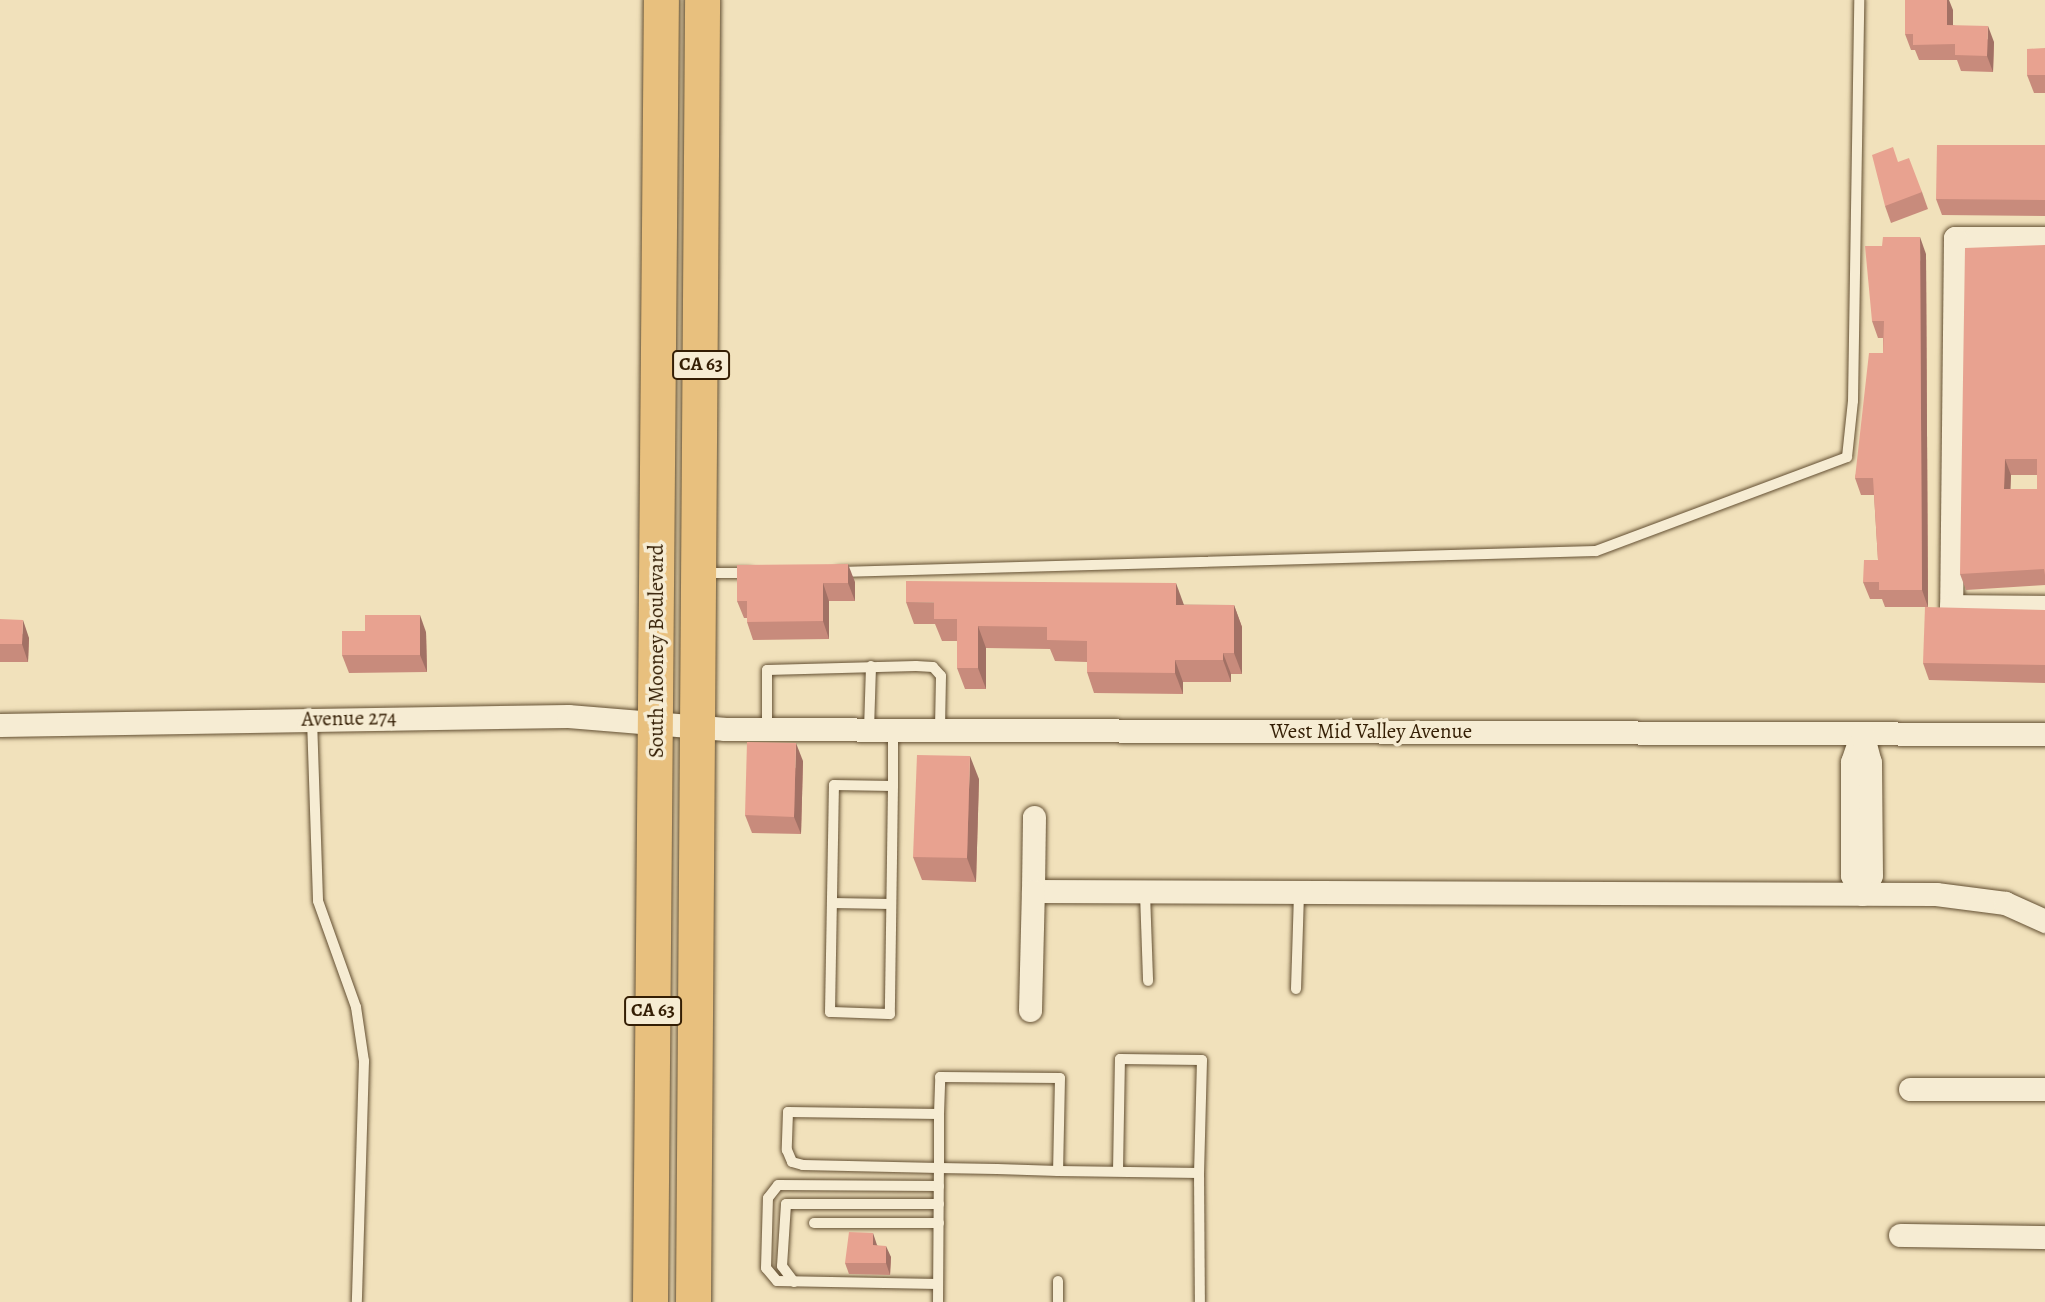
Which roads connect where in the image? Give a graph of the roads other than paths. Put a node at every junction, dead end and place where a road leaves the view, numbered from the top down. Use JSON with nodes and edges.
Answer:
{"nodes":[{"id":1,"x":662,"y":0,"type":"edge"},
{"id":2,"x":702,"y":0,"type":"edge"},
{"id":3,"x":1859,"y":0,"type":"edge"},
{"id":4,"x":2045,"y":238,"type":"edge"},
{"id":5,"x":821,"y":572,"type":"edge"},
{"id":6,"x":699,"y":573,"type":"junction"},
{"id":7,"x":767,"y":573,"type":"edge"},
{"id":8,"x":2045,"y":607,"type":"edge"},
{"id":9,"x":871,"y":666,"type":"junction"},
{"id":10,"x":312,"y":719,"type":"junction"},
{"id":11,"x":655,"y":720,"type":"junction"},
{"id":12,"x":0,"y":725,"type":"edge"},
{"id":13,"x":697,"y":726,"type":"junction"},
{"id":14,"x":767,"y":729,"type":"junction"},
{"id":15,"x":869,"y":730,"type":"junction"},
{"id":16,"x":892,"y":730,"type":"junction"},
{"id":17,"x":940,"y":730,"type":"junction"},
{"id":18,"x":1862,"y":733,"type":"junction"},
{"id":19,"x":2045,"y":734,"type":"edge"},
{"id":20,"x":893,"y":786,"type":"junction"},
{"id":21,"x":1034,"y":817,"type":"dead end"},
{"id":22,"x":1032,"y":891,"type":"junction"},
{"id":23,"x":1145,"y":893,"type":"junction"},
{"id":24,"x":1299,"y":894,"type":"junction"},
{"id":25,"x":1862,"y":894,"type":"junction"},
{"id":26,"x":832,"y":903,"type":"junction"},
{"id":27,"x":891,"y":904,"type":"junction"},
{"id":28,"x":2045,"y":921,"type":"edge"},
{"id":29,"x":1148,"y":981,"type":"dead end"},
{"id":30,"x":1296,"y":989,"type":"dead end"},
{"id":31,"x":1030,"y":1010,"type":"dead end"},
{"id":32,"x":653,"y":1035,"type":"junction"},
{"id":33,"x":1910,"y":1089,"type":"dead end"},
{"id":34,"x":2045,"y":1089,"type":"edge"},
{"id":35,"x":939,"y":1114,"type":"junction"},
{"id":36,"x":939,"y":1168,"type":"junction"},
{"id":37,"x":1058,"y":1171,"type":"junction"},
{"id":38,"x":1118,"y":1171,"type":"junction"},
{"id":39,"x":1199,"y":1173,"type":"junction"},
{"id":40,"x":939,"y":1186,"type":"junction"},
{"id":41,"x":939,"y":1204,"type":"junction"},
{"id":42,"x":814,"y":1223,"type":"dead end"},
{"id":43,"x":939,"y":1223,"type":"junction"},
{"id":44,"x":1900,"y":1235,"type":"dead end"},
{"id":45,"x":2045,"y":1237,"type":"edge"},
{"id":46,"x":1058,"y":1281,"type":"dead end"},
{"id":47,"x":794,"y":1282,"type":"junction"},
{"id":48,"x":938,"y":1284,"type":"junction"},
{"id":49,"x":357,"y":1302,"type":"edge"},
{"id":50,"x":650,"y":1302,"type":"edge"},
{"id":51,"x":674,"y":1302,"type":"edge"},
{"id":52,"x":693,"y":1302,"type":"edge"},
{"id":53,"x":938,"y":1302,"type":"edge"},
{"id":54,"x":1058,"y":1302,"type":"edge"},
{"id":55,"x":1199,"y":1302,"type":"edge"}],
"edges":[{"from":1,"to":11,"type":"main road","name":"South Mooney Boulevard","number":"CA 63"},
{"from":2,"to":6,"type":"main road","name":"South Mooney Boulevard","number":"CA 63"},
{"from":3,"to":5,"type":"lane"},
{"from":4,"to":8,"type":"street"},
{"from":6,"to":7,"type":"lane"},
{"from":6,"to":13,"type":"main road","name":"South Mooney Boulevard","number":"CA 63"},
{"from":9,"to":14,"type":"lane"},
{"from":9,"to":15,"type":"lane"},
{"from":9,"to":17,"type":"lane"},
{"from":10,"to":11,"type":"street","name":"Avenue 274"},
{"from":10,"to":12,"type":"street","name":"Avenue 274"},
{"from":10,"to":49,"type":"lane"},
{"from":11,"to":13,"type":"street","name":"Avenue 274"},
{"from":11,"to":32,"type":"main road","name":"South Mooney Boulevard","number":"CA 63"},
{"from":13,"to":14,"type":"street","name":"West Mid Valley Avenue"},
{"from":13,"to":52,"type":"main road","name":"South Mooney Boulevard","number":"CA 63"},
{"from":14,"to":15,"type":"street","name":"West Mid Valley Avenue"},
{"from":15,"to":16,"type":"street","name":"West Mid Valley Avenue"},
{"from":16,"to":17,"type":"street","name":"West Mid Valley Avenue"},
{"from":16,"to":20,"type":"lane"},
{"from":17,"to":18,"type":"street","name":"West Mid Valley Avenue"},
{"from":18,"to":19,"type":"street","name":"West Mid Valley Avenue"},
{"from":18,"to":25,"type":"street"},
{"from":20,"to":26,"type":"lane"},
{"from":20,"to":27,"type":"lane"},
{"from":21,"to":22,"type":"street"},
{"from":22,"to":23,"type":"street"},
{"from":22,"to":31,"type":"street"},
{"from":23,"to":24,"type":"street"},
{"from":23,"to":29,"type":"lane"},
{"from":24,"to":25,"type":"street"},
{"from":24,"to":30,"type":"lane"},
{"from":25,"to":28,"type":"street"},
{"from":26,"to":27,"type":"lane"},
{"from":26,"to":27,"type":"lane"},
{"from":32,"to":50,"type":"main road","name":"South Mooney Boulevard","number":"CA 63"},
{"from":32,"to":51,"type":"main road"},
{"from":33,"to":34,"type":"street"},
{"from":35,"to":36,"type":"lane"},
{"from":35,"to":36,"type":"lane"},
{"from":35,"to":37,"type":"lane"},
{"from":36,"to":37,"type":"lane"},
{"from":36,"to":40,"type":"lane"},
{"from":37,"to":38,"type":"lane"},
{"from":38,"to":39,"type":"lane"},
{"from":38,"to":39,"type":"lane"},
{"from":39,"to":55,"type":"lane"},
{"from":40,"to":41,"type":"lane"},
{"from":40,"to":47,"type":"lane"},
{"from":41,"to":43,"type":"lane"},
{"from":41,"to":47,"type":"lane"},
{"from":42,"to":43,"type":"lane"},
{"from":43,"to":48,"type":"lane"},
{"from":44,"to":45,"type":"street"},
{"from":46,"to":54,"type":"lane"},
{"from":47,"to":48,"type":"lane"},
{"from":48,"to":53,"type":"lane"}]}
